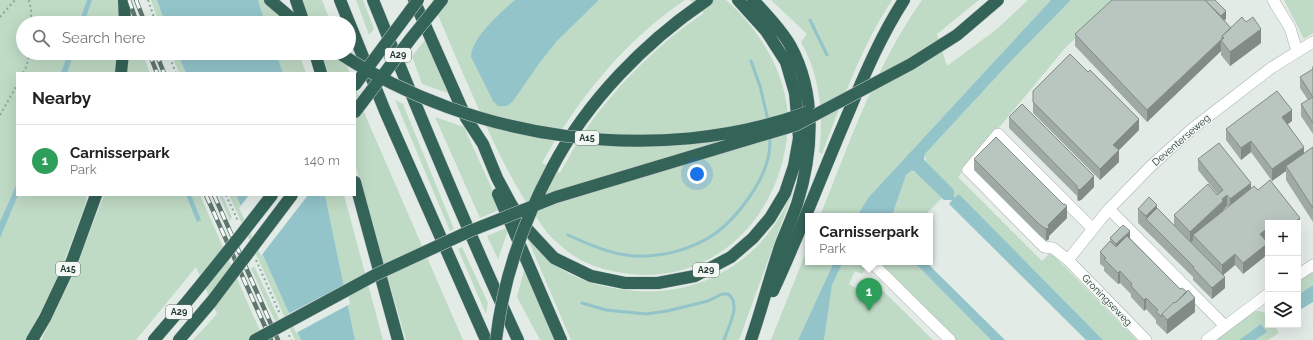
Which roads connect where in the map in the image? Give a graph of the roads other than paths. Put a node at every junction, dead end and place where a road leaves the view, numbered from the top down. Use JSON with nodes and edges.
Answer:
{"nodes":[{"id":1,"x":124,"y":0,"type":"edge"},
{"id":2,"x":270,"y":0,"type":"edge"},
{"id":3,"x":296,"y":0,"type":"edge"},
{"id":4,"x":340,"y":0,"type":"edge"},
{"id":5,"x":373,"y":0,"type":"edge"},
{"id":6,"x":414,"y":0,"type":"edge"},
{"id":7,"x":418,"y":0,"type":"edge"},
{"id":8,"x":424,"y":0,"type":"edge"},
{"id":9,"x":442,"y":0,"type":"edge"},
{"id":10,"x":738,"y":0,"type":"edge"},
{"id":11,"x":753,"y":0,"type":"edge"},
{"id":12,"x":904,"y":0,"type":"edge"},
{"id":13,"x":998,"y":0,"type":"edge"},
{"id":14,"x":1273,"y":0,"type":"edge"},
{"id":15,"x":703,"y":3,"type":"edge"},
{"id":16,"x":125,"y":16,"type":"edge"},
{"id":17,"x":289,"y":16,"type":"edge"},
{"id":18,"x":302,"y":16,"type":"edge"},
{"id":19,"x":346,"y":16,"type":"edge"},
{"id":20,"x":403,"y":22,"type":"junction"},
{"id":21,"x":356,"y":39,"type":"edge"},
{"id":22,"x":1313,"y":42,"type":"edge"},
{"id":23,"x":1297,"y":51,"type":"junction"},
{"id":24,"x":122,"y":60,"type":"edge"},
{"id":25,"x":317,"y":60,"type":"edge"},
{"id":26,"x":350,"y":60,"type":"edge"},
{"id":27,"x":121,"y":72,"type":"edge"},
{"id":28,"x":321,"y":72,"type":"edge"},
{"id":29,"x":356,"y":84,"type":"edge"},
{"id":30,"x":846,"y":98,"type":"junction"},
{"id":31,"x":356,"y":111,"type":"edge"},
{"id":32,"x":466,"y":118,"type":"junction"},
{"id":33,"x":356,"y":186,"type":"edge"},
{"id":34,"x":96,"y":196,"type":"edge"},
{"id":35,"x":271,"y":196,"type":"edge"},
{"id":36,"x":291,"y":196,"type":"edge"},
{"id":37,"x":1109,"y":209,"type":"junction"},
{"id":38,"x":807,"y":213,"type":"edge"},
{"id":39,"x":805,"y":218,"type":"edge"},
{"id":40,"x":1093,"y":229,"type":"junction"},
{"id":41,"x":1068,"y":260,"type":"junction"},
{"id":42,"x":874,"y":265,"type":"edge"},
{"id":43,"x":1313,"y":265,"type":"edge"},
{"id":44,"x":1301,"y":273,"type":"edge"},
{"id":45,"x":1265,"y":296,"type":"edge"},
{"id":46,"x":1225,"y":326,"type":"junction"},
{"id":47,"x":753,"y":335,"type":"edge"},
{"id":48,"x":32,"y":340,"type":"edge"},
{"id":49,"x":154,"y":340,"type":"edge"},
{"id":50,"x":179,"y":340,"type":"edge"},
{"id":51,"x":255,"y":340,"type":"edge"},
{"id":52,"x":398,"y":340,"type":"edge"},
{"id":53,"x":486,"y":340,"type":"edge"},
{"id":54,"x":496,"y":340,"type":"edge"},
{"id":55,"x":518,"y":340,"type":"edge"},
{"id":56,"x":561,"y":340,"type":"edge"},
{"id":57,"x":950,"y":340,"type":"edge"},
{"id":58,"x":1146,"y":340,"type":"edge"},
{"id":59,"x":1207,"y":340,"type":"edge"}],
"edges":[{"from":1,"to":16,"type":"highway"},
{"from":2,"to":17,"type":"highway"},
{"from":3,"to":18,"type":"highway"},
{"from":4,"to":19,"type":"highway"},
{"from":5,"to":55,"type":"highway"},
{"from":6,"to":32,"type":"highway"},
{"from":7,"to":20,"type":"highway","number":"A29","bridge":true},
{"from":8,"to":20,"type":"highway","bridge":true},
{"from":9,"to":31,"type":"highway","number":"A29","bridge":true},
{"from":10,"to":32,"type":"highway","number":"A29"},
{"from":11,"to":47,"type":"highway"},
{"from":12,"to":38,"type":"highway"},
{"from":13,"to":30,"type":"highway","bridge":true},
{"from":14,"to":23,"type":"street"},
{"from":15,"to":54,"type":"highway","bridge":true},
{"from":20,"to":29,"type":"highway","number":"A29","bridge":true},
{"from":21,"to":53,"type":"highway"},
{"from":22,"to":23,"type":"street","name":"Deventerseweg"},
{"from":23,"to":37,"type":"street","name":"Deventerseweg"},
{"from":24,"to":27,"type":"highway"},
{"from":25,"to":28,"type":"highway"},
{"from":26,"to":30,"type":"highway","number":"A15","bridge":true},
{"from":30,"to":51,"type":"highway","bridge":true},
{"from":32,"to":56,"type":"highway"},
{"from":33,"to":52,"type":"highway"},
{"from":34,"to":48,"type":"highway","number":"A15"},
{"from":35,"to":49,"type":"highway","number":"A29","bridge":true},
{"from":36,"to":50,"type":"highway","number":"A29","bridge":true},
{"from":37,"to":40,"type":"street","name":"Deventerseweg"},
{"from":37,"to":46,"type":"street"},
{"from":39,"to":47,"type":"highway"},
{"from":40,"to":41,"type":"street","name":"Deventerseweg"},
{"from":40,"to":41,"type":"street","name":"Groningseweg"},
{"from":41,"to":58,"type":"street","name":"Groningseweg"},
{"from":42,"to":57,"type":"street"},
{"from":43,"to":44,"type":"street"},
{"from":45,"to":46,"type":"street"},
{"from":46,"to":59,"type":"street"}]}
